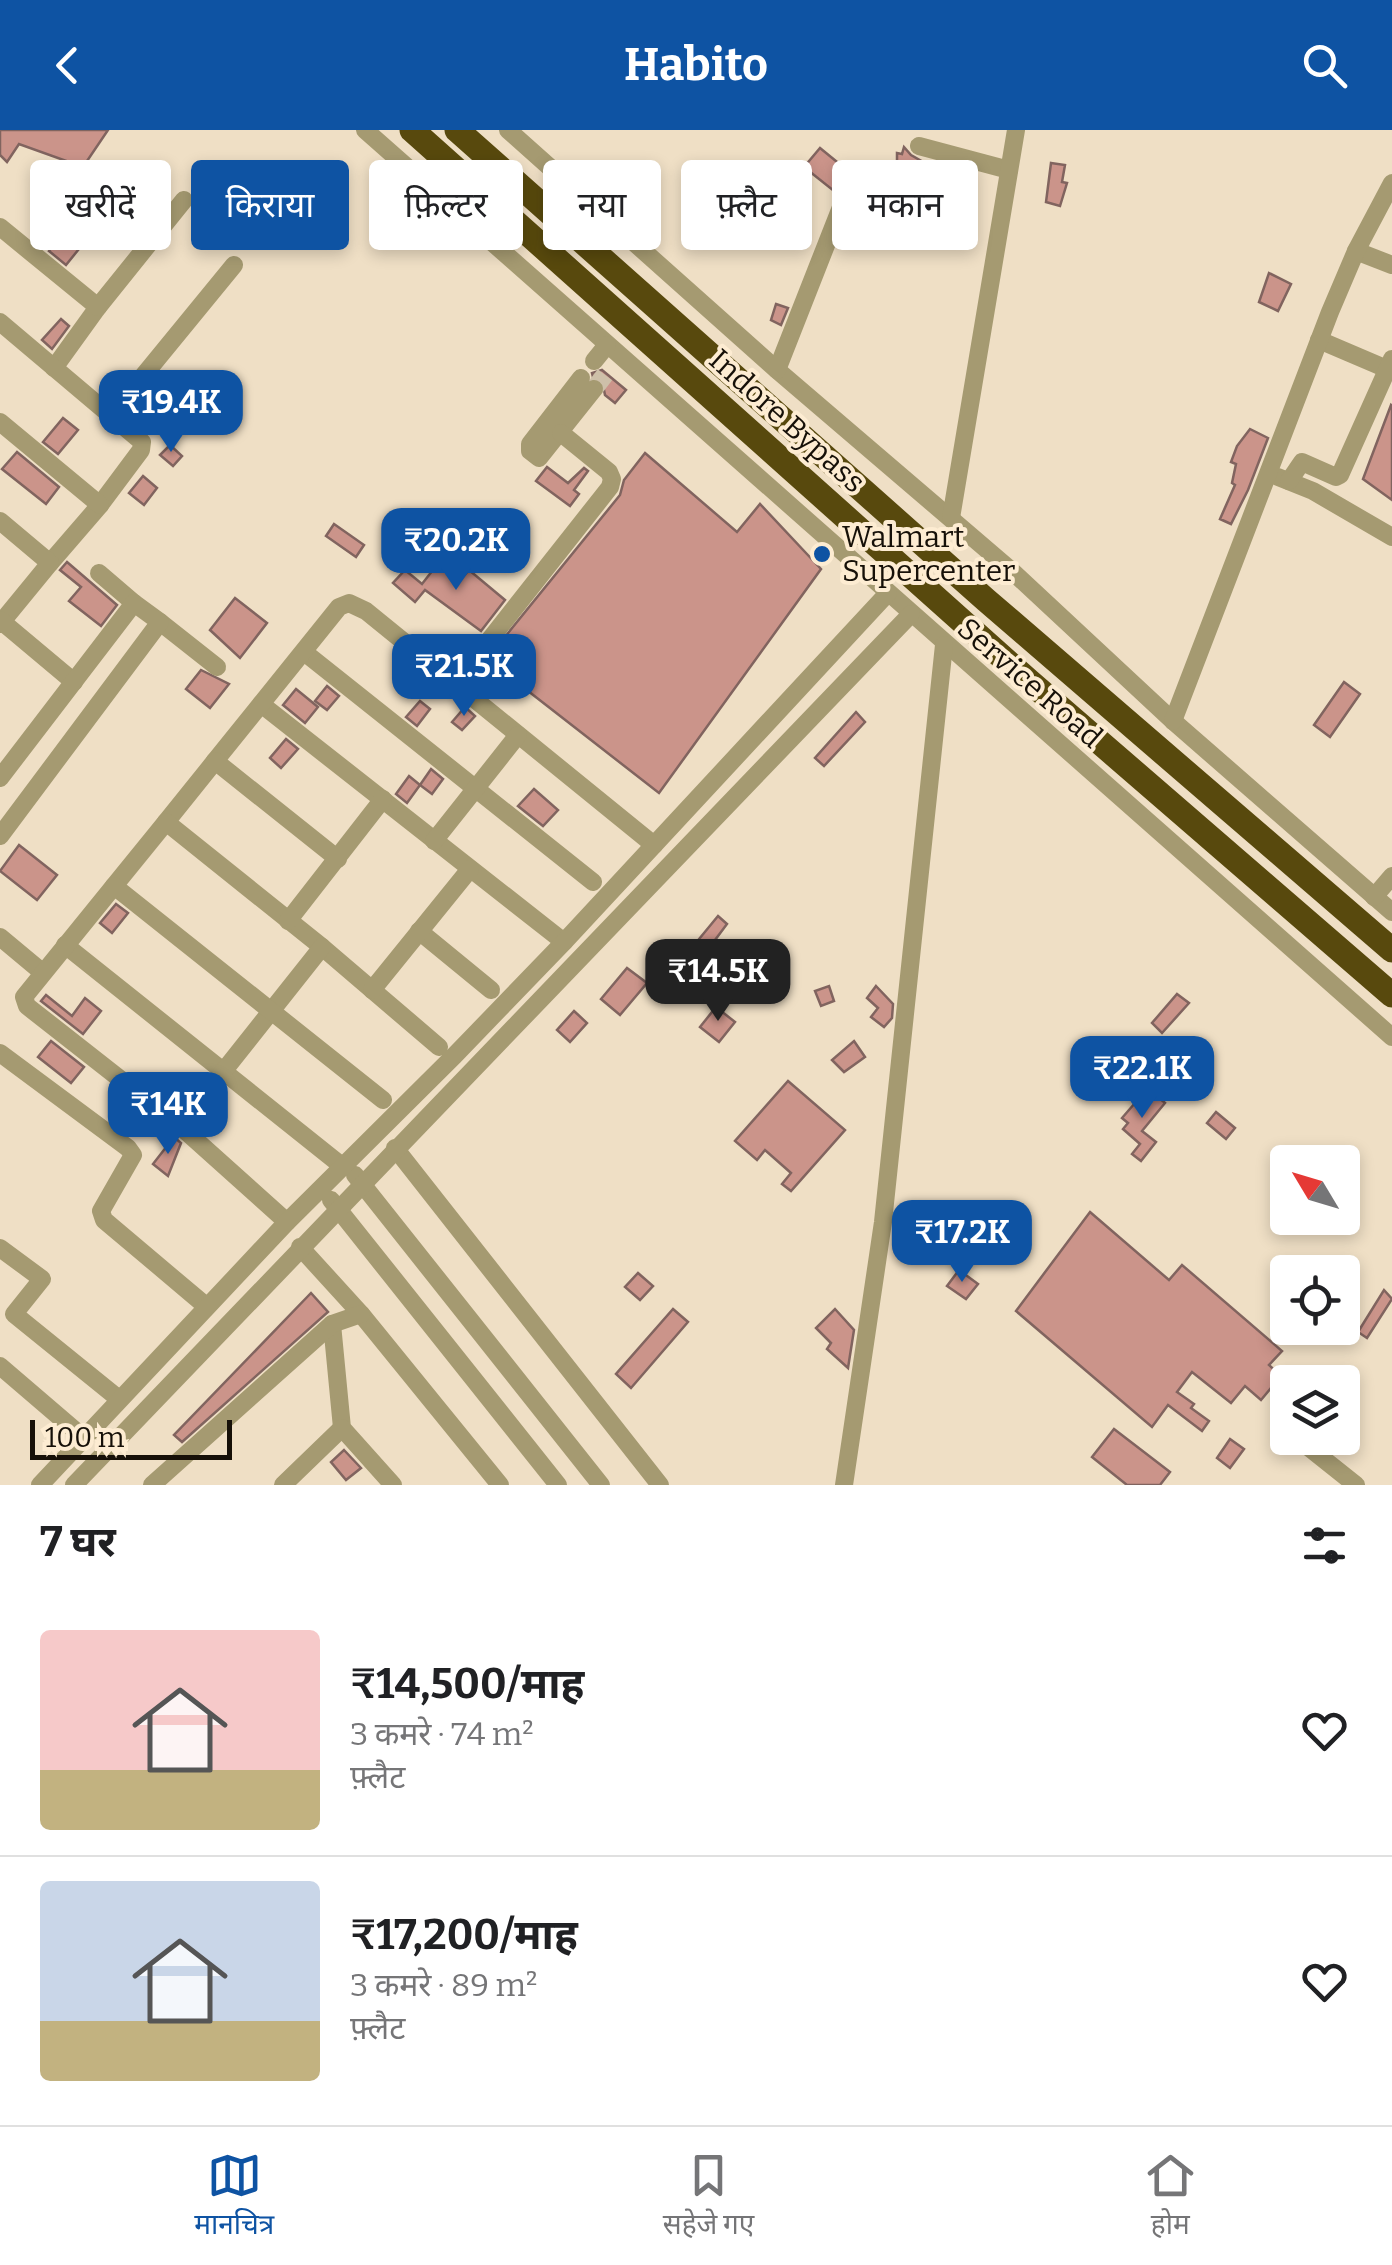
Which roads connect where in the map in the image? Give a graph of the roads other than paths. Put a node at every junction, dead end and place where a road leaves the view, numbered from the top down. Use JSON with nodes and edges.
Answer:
{"nodes":[{"id":1,"x":364,"y":130,"type":"edge"},
{"id":2,"x":412,"y":130,"type":"edge"},
{"id":3,"x":457,"y":130,"type":"edge"},
{"id":4,"x":508,"y":130,"type":"edge"},
{"id":5,"x":1016,"y":130,"type":"edge"},
{"id":6,"x":919,"y":146,"type":"dead end"},
{"id":7,"x":1010,"y":170,"type":"junction"},
{"id":8,"x":1392,"y":184,"type":"edge"},
{"id":9,"x":184,"y":200,"type":"dead end"},
{"id":10,"x":0,"y":227,"type":"edge"},
{"id":11,"x":832,"y":230,"type":"edge"},
{"id":12,"x":1356,"y":251,"type":"junction"},
{"id":13,"x":1392,"y":265,"type":"edge"},
{"id":14,"x":234,"y":266,"type":"dead end"},
{"id":15,"x":98,"y":307,"type":"junction"},
{"id":16,"x":0,"y":322,"type":"edge"},
{"id":17,"x":1319,"y":340,"type":"junction"},
{"id":18,"x":1390,"y":364,"type":"edge"},
{"id":19,"x":54,"y":368,"type":"junction"},
{"id":20,"x":777,"y":370,"type":"junction"},
{"id":21,"x":112,"y":414,"type":"junction"},
{"id":22,"x":0,"y":422,"type":"edge"},
{"id":23,"x":561,"y":433,"type":"junction"},
{"id":24,"x":1268,"y":473,"type":"junction"},
{"id":25,"x":1288,"y":480,"type":"junction"},
{"id":26,"x":100,"y":506,"type":"junction"},
{"id":27,"x":951,"y":518,"type":"junction"},
{"id":28,"x":0,"y":521,"type":"edge"},
{"id":29,"x":1392,"y":538,"type":"edge"},
{"id":30,"x":50,"y":563,"type":"junction"},
{"id":31,"x":99,"y":573,"type":"dead end"},
{"id":32,"x":888,"y":594,"type":"junction"},
{"id":33,"x":134,"y":603,"type":"junction"},
{"id":34,"x":911,"y":614,"type":"junction"},
{"id":35,"x":0,"y":622,"type":"edge"},
{"id":36,"x":160,"y":622,"type":"junction"},
{"id":37,"x":488,"y":643,"type":"dead end"},
{"id":38,"x":944,"y":645,"type":"junction"},
{"id":39,"x":304,"y":652,"type":"junction"},
{"id":40,"x":217,"y":666,"type":"dead end"},
{"id":41,"x":74,"y":682,"type":"junction"},
{"id":42,"x":262,"y":704,"type":"junction"},
{"id":43,"x":1173,"y":721,"type":"junction"},
{"id":44,"x":518,"y":735,"type":"junction"},
{"id":45,"x":215,"y":761,"type":"junction"},
{"id":46,"x":0,"y":778,"type":"edge"},
{"id":47,"x":478,"y":789,"type":"junction"},
{"id":48,"x":383,"y":800,"type":"junction"},
{"id":49,"x":166,"y":822,"type":"junction"},
{"id":50,"x":0,"y":836,"type":"edge"},
{"id":51,"x":434,"y":841,"type":"junction"},
{"id":52,"x":654,"y":846,"type":"junction"},
{"id":53,"x":338,"y":859,"type":"junction"},
{"id":54,"x":470,"y":869,"type":"junction"},
{"id":55,"x":1392,"y":876,"type":"edge"},
{"id":56,"x":593,"y":882,"type":"dead end"},
{"id":57,"x":114,"y":886,"type":"junction"},
{"id":58,"x":1374,"y":897,"type":"junction"},
{"id":59,"x":1392,"y":912,"type":"edge"},
{"id":60,"x":288,"y":921,"type":"junction"},
{"id":61,"x":419,"y":932,"type":"junction"},
{"id":62,"x":0,"y":937,"type":"edge"},
{"id":63,"x":564,"y":942,"type":"junction"},
{"id":64,"x":66,"y":944,"type":"junction"},
{"id":65,"x":322,"y":947,"type":"junction"},
{"id":66,"x":1392,"y":950,"type":"edge"},
{"id":67,"x":42,"y":972,"type":"junction"},
{"id":68,"x":372,"y":990,"type":"junction"},
{"id":69,"x":492,"y":990,"type":"dead end"},
{"id":70,"x":1392,"y":995,"type":"edge"},
{"id":71,"x":272,"y":1011,"type":"junction"},
{"id":72,"x":1392,"y":1037,"type":"edge"},
{"id":73,"x":438,"y":1047,"type":"dead end"},
{"id":74,"x":0,"y":1052,"type":"edge"},
{"id":75,"x":223,"y":1070,"type":"junction"},
{"id":76,"x":383,"y":1100,"type":"dead end"},
{"id":77,"x":180,"y":1126,"type":"junction"},
{"id":78,"x":395,"y":1148,"type":"junction"},
{"id":79,"x":343,"y":1164,"type":"junction"},
{"id":80,"x":362,"y":1183,"type":"junction"},
{"id":81,"x":320,"y":1188,"type":"junction"},
{"id":82,"x":338,"y":1208,"type":"junction"},
{"id":83,"x":287,"y":1222,"type":"junction"},
{"id":84,"x":300,"y":1247,"type":"junction"},
{"id":85,"x":0,"y":1248,"type":"edge"},
{"id":86,"x":206,"y":1306,"type":"junction"},
{"id":87,"x":361,"y":1314,"type":"junction"},
{"id":88,"x":332,"y":1324,"type":"junction"},
{"id":89,"x":0,"y":1366,"type":"edge"},
{"id":90,"x":119,"y":1399,"type":"junction"},
{"id":91,"x":342,"y":1428,"type":"junction"},
{"id":92,"x":84,"y":1438,"type":"junction"},
{"id":93,"x":1317,"y":1455,"type":"edge"},
{"id":94,"x":294,"y":1482,"type":"edge"},
{"id":95,"x":1351,"y":1483,"type":"edge"},
{"id":96,"x":40,"y":1485,"type":"edge"},
{"id":97,"x":74,"y":1485,"type":"edge"},
{"id":98,"x":152,"y":1485,"type":"edge"},
{"id":99,"x":393,"y":1485,"type":"edge"},
{"id":100,"x":500,"y":1485,"type":"edge"},
{"id":101,"x":558,"y":1485,"type":"edge"},
{"id":102,"x":601,"y":1485,"type":"edge"},
{"id":103,"x":660,"y":1485,"type":"edge"},
{"id":104,"x":844,"y":1485,"type":"edge"}],
"edges":[{"from":1,"to":32,"type":"street","name":"Service Road"},
{"from":2,"to":70,"type":"highway","name":"Indore Bypass"},
{"from":3,"to":66,"type":"highway","name":"Indore Bypass"},
{"from":4,"to":20,"type":"street"},
{"from":5,"to":7,"type":"street"},
{"from":6,"to":7,"type":"street"},
{"from":7,"to":27,"type":"street"},
{"from":8,"to":12,"type":"street"},
{"from":9,"to":15,"type":"street"},
{"from":10,"to":15,"type":"street"},
{"from":11,"to":20,"type":"street"},
{"from":12,"to":13,"type":"street"},
{"from":12,"to":17,"type":"street"},
{"from":14,"to":21,"type":"street"},
{"from":15,"to":19,"type":"street"},
{"from":16,"to":19,"type":"street"},
{"from":17,"to":18,"type":"street"},
{"from":17,"to":24,"type":"street"},
{"from":18,"to":25,"type":"street"},
{"from":19,"to":21,"type":"street"},
{"from":20,"to":27,"type":"street"},
{"from":21,"to":26,"type":"street"},
{"from":22,"to":26,"type":"street"},
{"from":23,"to":23,"type":"street"},
{"from":23,"to":37,"type":"street"},
{"from":24,"to":25,"type":"street"},
{"from":24,"to":43,"type":"street"},
{"from":25,"to":29,"type":"street"},
{"from":26,"to":30,"type":"street"},
{"from":27,"to":43,"type":"street"},
{"from":28,"to":30,"type":"street"},
{"from":30,"to":35,"type":"street"},
{"from":31,"to":33,"type":"street"},
{"from":32,"to":34,"type":"street","name":"Service Road"},
{"from":32,"to":52,"type":"street"},
{"from":33,"to":36,"type":"street"},
{"from":33,"to":41,"type":"street"},
{"from":34,"to":38,"type":"street","name":"Service Road"},
{"from":34,"to":78,"type":"street"},
{"from":35,"to":41,"type":"street"},
{"from":36,"to":40,"type":"street"},
{"from":36,"to":50,"type":"street"},
{"from":38,"to":72,"type":"street","name":"Service Road"},
{"from":38,"to":104,"type":"street"},
{"from":39,"to":42,"type":"street"},
{"from":39,"to":44,"type":"street"},
{"from":39,"to":47,"type":"street"},
{"from":41,"to":46,"type":"street"},
{"from":42,"to":45,"type":"street"},
{"from":42,"to":48,"type":"street"},
{"from":43,"to":58,"type":"street"},
{"from":44,"to":47,"type":"street"},
{"from":44,"to":52,"type":"street"},
{"from":45,"to":49,"type":"street"},
{"from":45,"to":53,"type":"street"},
{"from":47,"to":51,"type":"street"},
{"from":47,"to":56,"type":"street"},
{"from":48,"to":51,"type":"street"},
{"from":48,"to":53,"type":"street"},
{"from":49,"to":57,"type":"street"},
{"from":49,"to":60,"type":"street"},
{"from":51,"to":54,"type":"street"},
{"from":52,"to":63,"type":"street"},
{"from":53,"to":60,"type":"street"},
{"from":54,"to":61,"type":"street"},
{"from":54,"to":63,"type":"street"},
{"from":55,"to":58,"type":"street"},
{"from":57,"to":64,"type":"street"},
{"from":57,"to":71,"type":"street"},
{"from":58,"to":59,"type":"street"},
{"from":60,"to":65,"type":"street"},
{"from":61,"to":68,"type":"street"},
{"from":61,"to":69,"type":"street"},
{"from":62,"to":67,"type":"street"},
{"from":63,"to":79,"type":"street"},
{"from":64,"to":67,"type":"street"},
{"from":64,"to":75,"type":"street"},
{"from":65,"to":68,"type":"street"},
{"from":65,"to":71,"type":"street"},
{"from":67,"to":77,"type":"street"},
{"from":68,"to":73,"type":"street"},
{"from":71,"to":75,"type":"street"},
{"from":71,"to":76,"type":"street"},
{"from":74,"to":86,"type":"street"},
{"from":75,"to":77,"type":"street"},
{"from":75,"to":79,"type":"street"},
{"from":77,"to":83,"type":"street"},
{"from":78,"to":80,"type":"street"},
{"from":78,"to":103,"type":"street"},
{"from":79,"to":80,"type":"street"},
{"from":79,"to":81,"type":"street"},
{"from":80,"to":82,"type":"street"},
{"from":80,"to":102,"type":"street"},
{"from":81,"to":82,"type":"street"},
{"from":81,"to":83,"type":"street"},
{"from":82,"to":84,"type":"street"},
{"from":82,"to":101,"type":"street"},
{"from":83,"to":86,"type":"street"},
{"from":84,"to":87,"type":"street"},
{"from":84,"to":97,"type":"street"},
{"from":85,"to":90,"type":"street"},
{"from":86,"to":90,"type":"street"},
{"from":87,"to":88,"type":"street"},
{"from":87,"to":100,"type":"street"},
{"from":88,"to":91,"type":"street"},
{"from":88,"to":98,"type":"street"},
{"from":89,"to":92,"type":"street"},
{"from":90,"to":92,"type":"street"},
{"from":91,"to":94,"type":"street"},
{"from":91,"to":99,"type":"street"},
{"from":92,"to":96,"type":"street"},
{"from":93,"to":95,"type":"street"}]}
